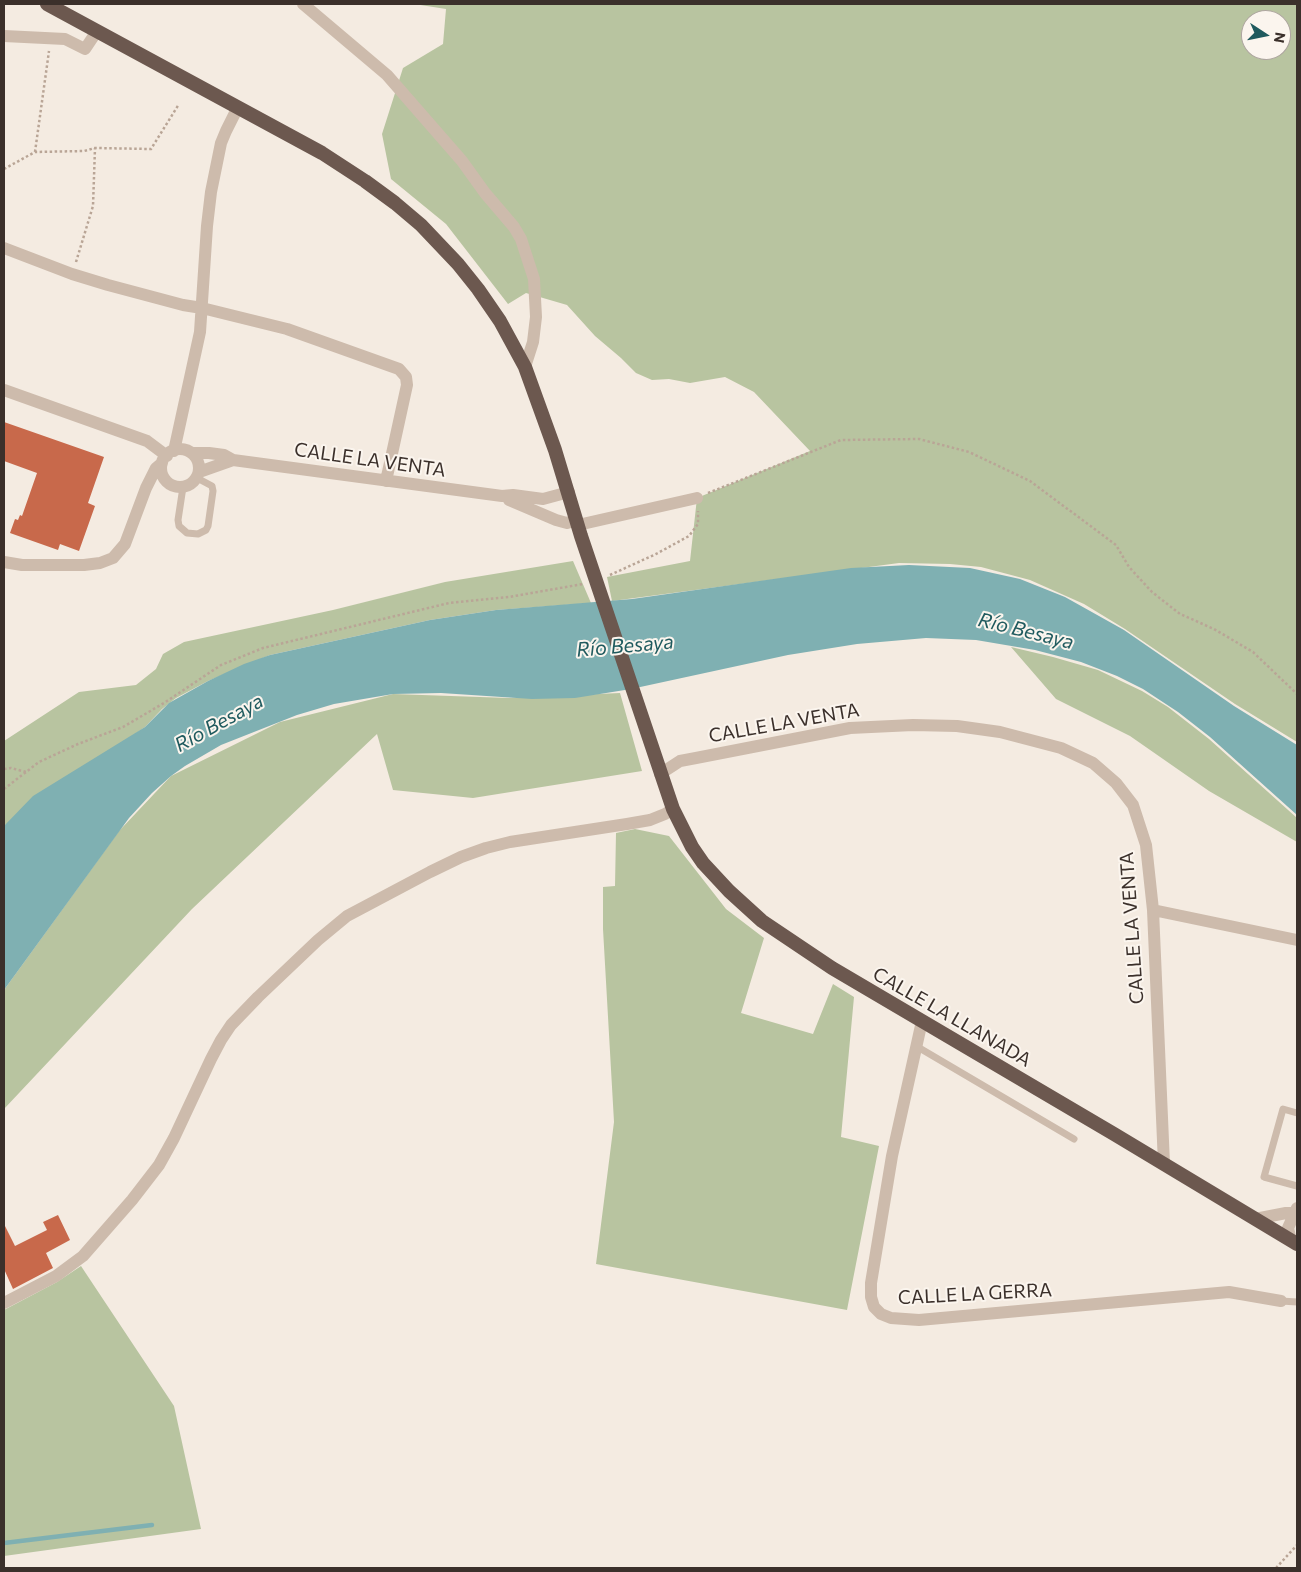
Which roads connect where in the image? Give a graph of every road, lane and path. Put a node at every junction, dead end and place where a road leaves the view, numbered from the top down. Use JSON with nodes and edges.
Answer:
{"nodes":[{"id":1,"x":47,"y":4,"type":"edge"},
{"id":2,"x":303,"y":4,"type":"edge"},
{"id":3,"x":97,"y":32,"type":"junction"},
{"id":4,"x":4,"y":36,"type":"edge"},
{"id":5,"x":50,"y":37,"type":"junction"},
{"id":6,"x":179,"y":104,"type":"dead end"},
{"id":7,"x":238,"y":107,"type":"junction"},
{"id":8,"x":95,"y":148,"type":"junction"},
{"id":9,"x":36,"y":152,"type":"junction"},
{"id":10,"x":4,"y":169,"type":"edge"},
{"id":11,"x":4,"y":248,"type":"edge"},
{"id":12,"x":72,"y":274,"type":"junction"},
{"id":13,"x":202,"y":308,"type":"junction"},
{"id":14,"x":526,"y":367,"type":"junction"},
{"id":15,"x":4,"y":390,"type":"edge"},
{"id":16,"x":192,"y":453,"type":"junction"},
{"id":17,"x":168,"y":456,"type":"junction"},
{"id":18,"x":233,"y":460,"type":"junction"},
{"id":19,"x":198,"y":475,"type":"junction"},
{"id":20,"x":166,"y":480,"type":"junction"},
{"id":21,"x":386,"y":481,"type":"junction"},
{"id":22,"x":182,"y":487,"type":"junction"},
{"id":23,"x":146,"y":488,"type":"junction"},
{"id":24,"x":568,"y":492,"type":"junction"},
{"id":25,"x":502,"y":496,"type":"junction"},
{"id":26,"x":697,"y":498,"type":"junction"},
{"id":27,"x":579,"y":527,"type":"junction"},
{"id":28,"x":4,"y":562,"type":"edge"},
{"id":29,"x":607,"y":577,"type":"dead end"},
{"id":30,"x":584,"y":584,"type":"dead end"},
{"id":31,"x":1297,"y":694,"type":"edge"},
{"id":32,"x":4,"y":769,"type":"edge"},
{"id":33,"x":26,"y":772,"type":"junction"},
{"id":34,"x":660,"y":774,"type":"junction"},
{"id":35,"x":4,"y":789,"type":"edge"},
{"id":36,"x":672,"y":809,"type":"junction"},
{"id":37,"x":1153,"y":910,"type":"junction"},
{"id":38,"x":1297,"y":940,"type":"edge"},
{"id":39,"x":922,"y":1021,"type":"junction"},
{"id":40,"x":916,"y":1046,"type":"junction"},
{"id":41,"x":1297,"y":1113,"type":"edge"},
{"id":42,"x":1074,"y":1139,"type":"dead end"},
{"id":43,"x":1164,"y":1164,"type":"junction"},
{"id":44,"x":1297,"y":1186,"type":"edge"},
{"id":45,"x":1297,"y":1213,"type":"edge"},
{"id":46,"x":1255,"y":1219,"type":"junction"},
{"id":47,"x":1294,"y":1242,"type":"edge"},
{"id":48,"x":1281,"y":1301,"type":"joint"},
{"id":49,"x":1297,"y":1302,"type":"edge"},
{"id":50,"x":4,"y":1303,"type":"edge"},
{"id":51,"x":1297,"y":1545,"type":"edge"},
{"id":52,"x":1276,"y":1568,"type":"edge"}],
"edges":[{"from":1,"to":3,"type":"highway","name":"CALLE LA LLANADA"},
{"from":2,"to":14,"type":"street"},
{"from":3,"to":5,"type":"street"},
{"from":3,"to":7,"type":"highway","name":"CALLE LA LLANADA"},
{"from":4,"to":5,"type":"street"},
{"from":5,"to":9,"type":"path"},
{"from":6,"to":8,"type":"path"},
{"from":7,"to":13,"type":"street"},
{"from":7,"to":14,"type":"highway","name":"CALLE LA LLANADA"},
{"from":8,"to":9,"type":"path"},
{"from":8,"to":12,"type":"path"},
{"from":9,"to":10,"type":"path"},
{"from":11,"to":12,"type":"street"},
{"from":12,"to":13,"type":"street"},
{"from":13,"to":17,"type":"street"},
{"from":13,"to":21,"type":"street"},
{"from":14,"to":24,"type":"highway","name":"CALLE LA LLANADA"},
{"from":15,"to":17,"type":"street"},
{"from":16,"to":17,"type":"street"},
{"from":16,"to":18,"type":"street","name":"CALLE LA VENTA"},
{"from":16,"to":19,"type":"street"},
{"from":17,"to":20,"type":"street"},
{"from":17,"to":23,"type":"street"},
{"from":18,"to":19,"type":"street","name":"CALLE LA VENTA"},
{"from":18,"to":21,"type":"street","name":"CALLE LA VENTA"},
{"from":19,"to":22,"type":"street"},
{"from":19,"to":22,"type":"lane"},
{"from":20,"to":22,"type":"street"},
{"from":20,"to":23,"type":"street"},
{"from":21,"to":25,"type":"street","name":"CALLE LA VENTA"},
{"from":23,"to":28,"type":"street"},
{"from":24,"to":25,"type":"street","name":"CALLE LA VENTA"},
{"from":24,"to":27,"type":"highway","name":"CALLE LA LLANADA"},
{"from":25,"to":27,"type":"street","name":"CALLE LA VENTA"},
{"from":26,"to":27,"type":"street","name":"CALLE LA VENTA"},
{"from":26,"to":29,"type":"path"},
{"from":26,"to":31,"type":"path"},
{"from":27,"to":34,"type":"highway","name":"CALLE LA LLANADA"},
{"from":30,"to":33,"type":"path"},
{"from":32,"to":33,"type":"path"},
{"from":33,"to":35,"type":"path"},
{"from":34,"to":36,"type":"highway","name":"CALLE LA LLANADA"},
{"from":34,"to":37,"type":"street","name":"CALLE LA VENTA"},
{"from":36,"to":39,"type":"highway","name":"CALLE LA LLANADA"},
{"from":36,"to":50,"type":"street"},
{"from":37,"to":38,"type":"street"},
{"from":37,"to":43,"type":"street","name":"CALLE LA VENTA"},
{"from":39,"to":40,"type":"street","name":"CALLE LA GERRA"},
{"from":39,"to":43,"type":"highway","name":"CALLE LA LLANADA"},
{"from":40,"to":42,"type":"lane"},
{"from":40,"to":48,"type":"street","name":"CALLE LA GERRA"},
{"from":41,"to":44,"type":"lane"},
{"from":43,"to":46,"type":"highway","name":"CALLE LA LLANADA"},
{"from":45,"to":46,"type":"street"},
{"from":45,"to":47,"type":"street"},
{"from":46,"to":47,"type":"highway","name":"CALLE LA LLANADA"},
{"from":48,"to":49,"type":"lane"},
{"from":51,"to":52,"type":"path"}]}
